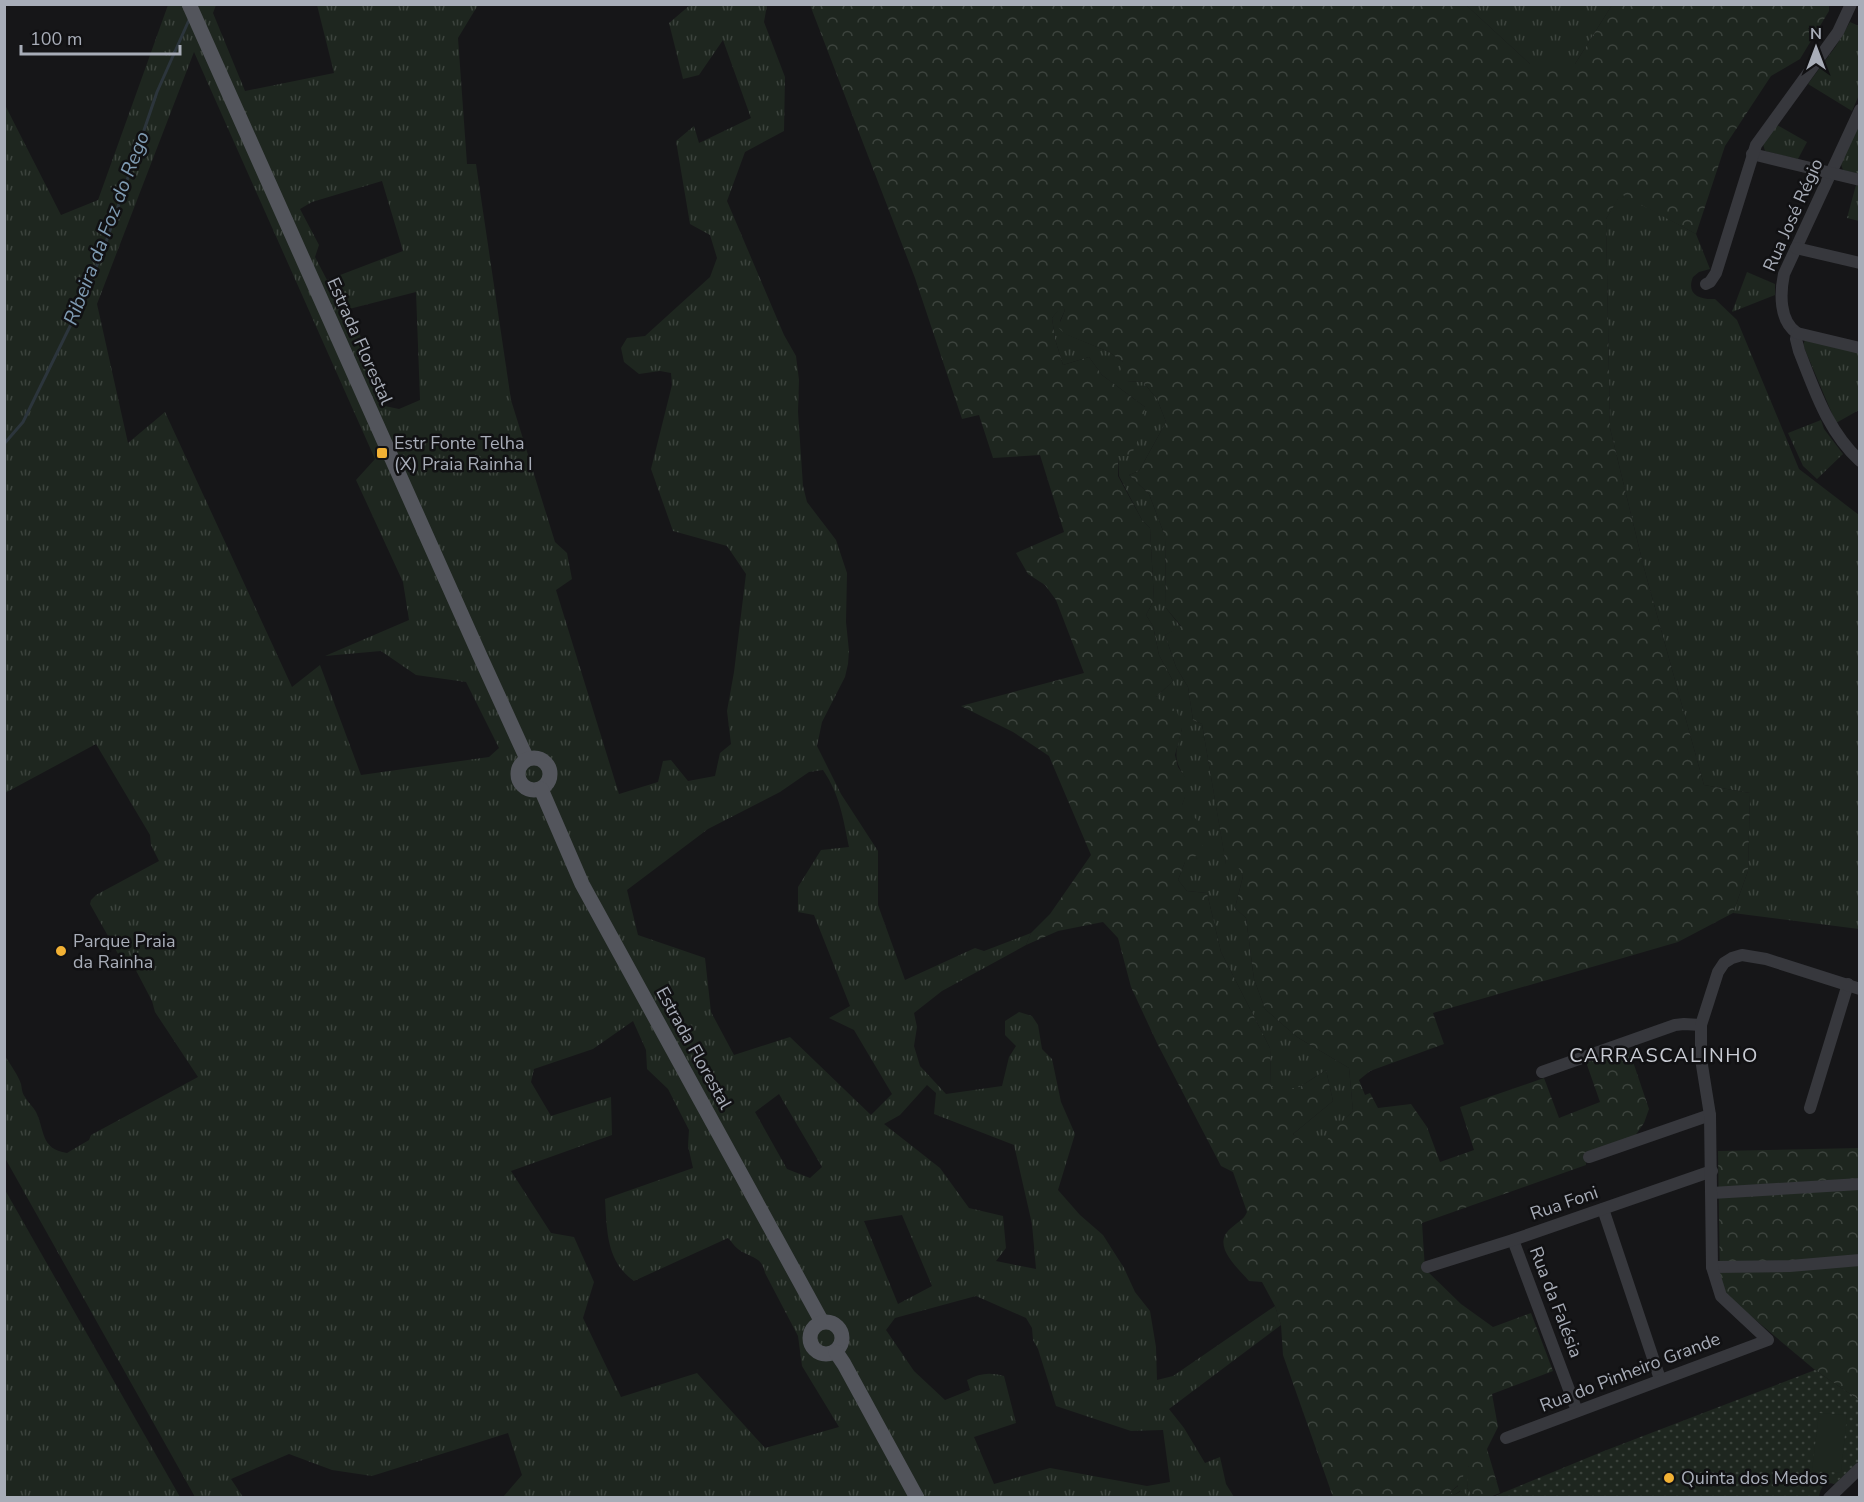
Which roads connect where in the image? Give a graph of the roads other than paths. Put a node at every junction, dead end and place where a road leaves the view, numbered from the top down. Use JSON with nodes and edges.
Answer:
{"nodes":[{"id":1,"x":189,"y":4,"type":"edge"},
{"id":2,"x":1851,"y":4,"type":"edge"},
{"id":3,"x":1860,"y":110,"type":"edge"},
{"id":4,"x":1752,"y":154,"type":"junction"},
{"id":5,"x":1831,"y":173,"type":"junction"},
{"id":6,"x":1860,"y":180,"type":"edge"},
{"id":7,"x":1796,"y":248,"type":"junction"},
{"id":8,"x":1860,"y":263,"type":"edge"},
{"id":9,"x":1706,"y":284,"type":"dead end"},
{"id":10,"x":1797,"y":333,"type":"junction"},
{"id":11,"x":1860,"y":348,"type":"edge"},
{"id":12,"x":1860,"y":461,"type":"edge"},
{"id":13,"x":1854,"y":987,"type":"edge"},
{"id":14,"x":1701,"y":1025,"type":"junction"},
{"id":15,"x":1542,"y":1072,"type":"dead end"},
{"id":16,"x":1810,"y":1108,"type":"dead end"},
{"id":17,"x":1710,"y":1115,"type":"junction"},
{"id":18,"x":1589,"y":1157,"type":"dead end"},
{"id":19,"x":1712,"y":1171,"type":"junction"},
{"id":20,"x":1860,"y":1184,"type":"edge"},
{"id":21,"x":1712,"y":1193,"type":"junction"},
{"id":22,"x":1603,"y":1209,"type":"junction"},
{"id":23,"x":1513,"y":1240,"type":"junction"},
{"id":24,"x":1860,"y":1260,"type":"edge"},
{"id":25,"x":1427,"y":1267,"type":"dead end"},
{"id":26,"x":1712,"y":1267,"type":"junction"},
{"id":27,"x":822,"y":1322,"type":"junction"},
{"id":28,"x":836,"y":1352,"type":"junction"},
{"id":29,"x":1660,"y":1379,"type":"junction"},
{"id":30,"x":1577,"y":1411,"type":"junction"},
{"id":31,"x":1506,"y":1438,"type":"dead end"},
{"id":32,"x":1860,"y":1468,"type":"edge"},
{"id":33,"x":917,"y":1497,"type":"edge"},
{"id":34,"x":1829,"y":1497,"type":"edge"}],
"edges":[{"from":1,"to":27,"type":"main road","name":"Estrada Florestal"},
{"from":2,"to":4,"type":"street"},
{"from":3,"to":5,"type":"street","name":"Rua José Régio"},
{"from":4,"to":5,"type":"street"},
{"from":4,"to":9,"type":"street"},
{"from":5,"to":6,"type":"street"},
{"from":5,"to":7,"type":"street","name":"Rua José Régio"},
{"from":7,"to":8,"type":"street"},
{"from":7,"to":10,"type":"street","name":"Rua José Régio"},
{"from":10,"to":11,"type":"street"},
{"from":10,"to":12,"type":"street","name":"Rua José Régio"},
{"from":13,"to":14,"type":"street"},
{"from":13,"to":16,"type":"street"},
{"from":14,"to":15,"type":"street"},
{"from":14,"to":17,"type":"street"},
{"from":17,"to":18,"type":"street"},
{"from":17,"to":19,"type":"street"},
{"from":19,"to":21,"type":"street"},
{"from":19,"to":22,"type":"street","name":"Rua Foni"},
{"from":20,"to":21,"type":"street"},
{"from":21,"to":26,"type":"street"},
{"from":22,"to":23,"type":"street","name":"Rua Foni"},
{"from":22,"to":29,"type":"street"},
{"from":23,"to":25,"type":"street","name":"Rua Foni"},
{"from":23,"to":30,"type":"street","name":"Rua da Falésia"},
{"from":24,"to":26,"type":"street"},
{"from":26,"to":29,"type":"street","name":"Rua do Pinheiro Grande"},
{"from":27,"to":28,"type":"main road"},
{"from":27,"to":28,"type":"main road"},
{"from":28,"to":33,"type":"main road"},
{"from":29,"to":30,"type":"street","name":"Rua do Pinheiro Grande"},
{"from":30,"to":31,"type":"street","name":"Rua do Pinheiro Grande"},
{"from":32,"to":34,"type":"street"}]}
